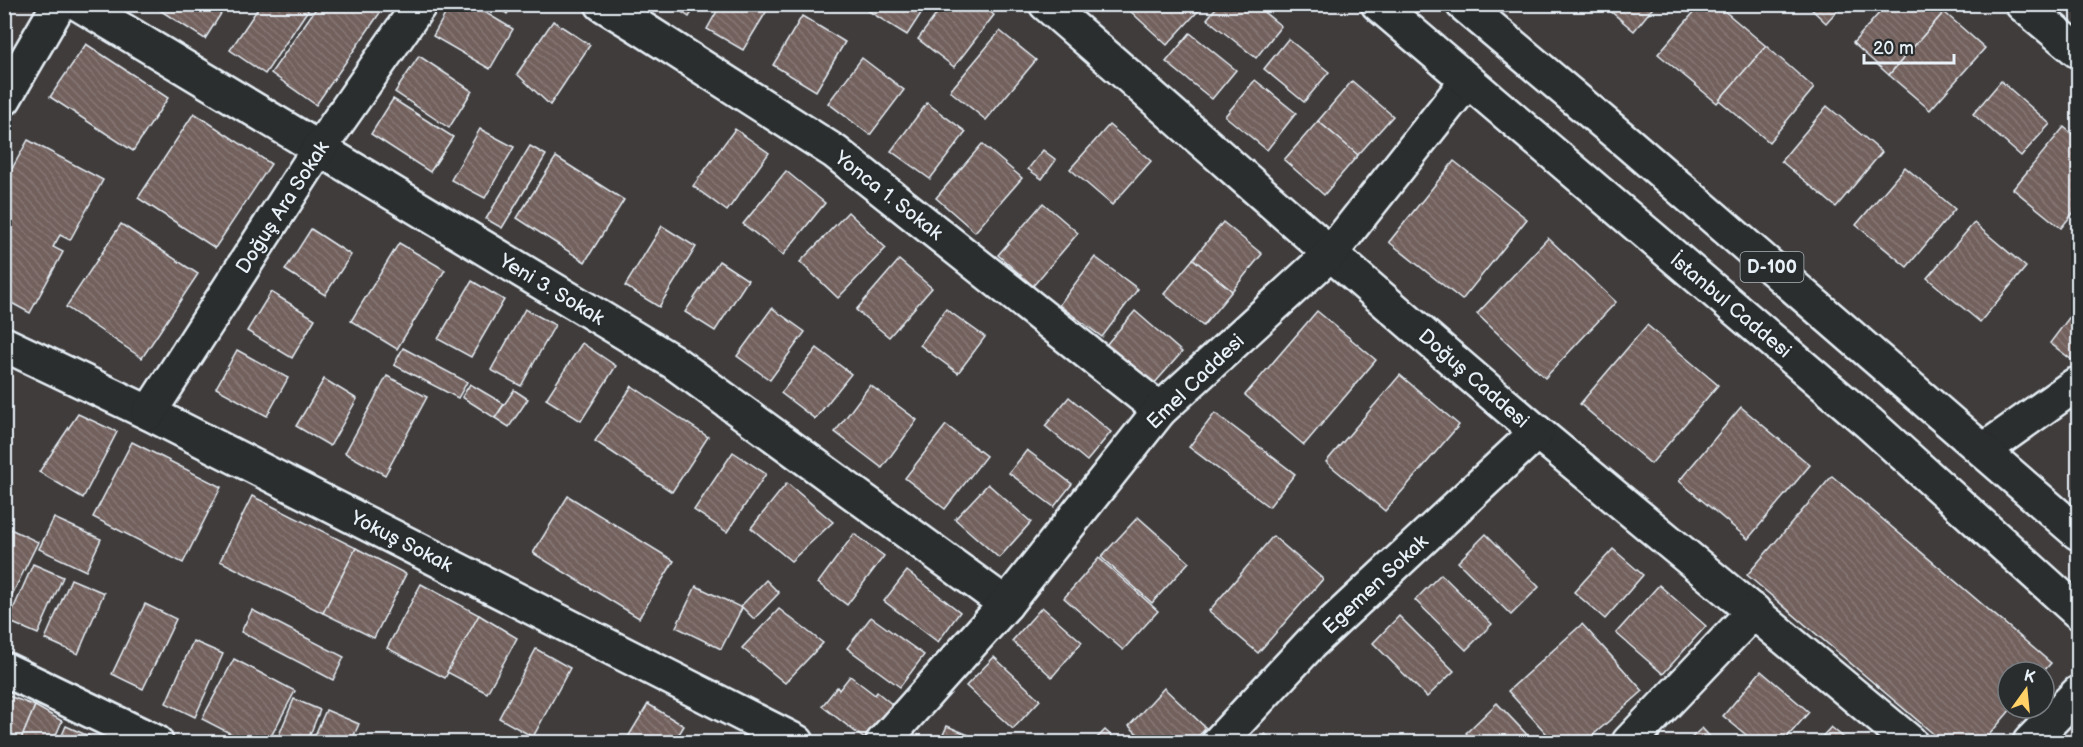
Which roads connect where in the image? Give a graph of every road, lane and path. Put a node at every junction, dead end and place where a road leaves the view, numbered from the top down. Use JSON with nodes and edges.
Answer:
{"nodes":[{"id":1,"x":59,"y":4,"type":"edge"},
{"id":2,"x":79,"y":4,"type":"edge"},
{"id":3,"x":420,"y":4,"type":"edge"},
{"id":4,"x":602,"y":4,"type":"edge"},
{"id":5,"x":1046,"y":4,"type":"edge"},
{"id":6,"x":1378,"y":4,"type":"edge"},
{"id":7,"x":1463,"y":4,"type":"edge"},
{"id":8,"x":2022,"y":4,"type":"edge"},
{"id":9,"x":2079,"y":51,"type":"edge"},
{"id":10,"x":1467,"y":81,"type":"junction"},
{"id":11,"x":4,"y":99,"type":"edge"},
{"id":12,"x":319,"y":149,"type":"junction"},
{"id":13,"x":1330,"y":254,"type":"junction"},
{"id":14,"x":4,"y":344,"type":"edge"},
{"id":15,"x":2079,"y":387,"type":"edge"},
{"id":16,"x":1160,"y":410,"type":"junction"},
{"id":17,"x":148,"y":413,"type":"junction"},
{"id":18,"x":1537,"y":432,"type":"junction"},
{"id":19,"x":1984,"y":450,"type":"junction"},
{"id":20,"x":2079,"y":533,"type":"edge"},
{"id":21,"x":1006,"y":603,"type":"junction"},
{"id":22,"x":1754,"y":611,"type":"junction"},
{"id":23,"x":2079,"y":612,"type":"edge"},
{"id":24,"x":4,"y":669,"type":"edge"},
{"id":25,"x":2079,"y":693,"type":"edge"},
{"id":26,"x":156,"y":742,"type":"edge"},
{"id":27,"x":797,"y":742,"type":"edge"},
{"id":28,"x":883,"y":742,"type":"edge"},
{"id":29,"x":1219,"y":742,"type":"edge"},
{"id":30,"x":1629,"y":742,"type":"edge"},
{"id":31,"x":1910,"y":742,"type":"edge"},
{"id":32,"x":2030,"y":742,"type":"edge"}],
"edges":[{"from":1,"to":11,"type":"main road"},
{"from":2,"to":12,"type":"main road","name":"Yeni 3. Sokak"},
{"from":3,"to":12,"type":"main road","name":"Doğuş Ara Sokak"},
{"from":4,"to":16,"type":"main road","name":"Yonca 1. Sokak"},
{"from":5,"to":13,"type":"main road","name":"Doğuş Caddesi"},
{"from":6,"to":10,"type":"main road","name":"İstanbul Caddesi","number":"D-100"},
{"from":7,"to":19,"type":"main road","number":"D-100"},
{"from":8,"to":9,"type":"main road"},
{"from":10,"to":13,"type":"main road","name":"Emel Caddesi"},
{"from":10,"to":23,"type":"main road","name":"İstanbul Caddesi","number":"D-100"},
{"from":12,"to":17,"type":"main road","name":"Doğuş Ara Sokak"},
{"from":12,"to":21,"type":"main road","name":"Yeni 3. Sokak"},
{"from":13,"to":16,"type":"main road","name":"Emel Caddesi"},
{"from":13,"to":18,"type":"main road","name":"Doğuş Caddesi"},
{"from":14,"to":17,"type":"main road","name":"Yokuş Sokak"},
{"from":15,"to":19,"type":"main road"},
{"from":16,"to":21,"type":"main road","name":"Emel Caddesi"},
{"from":17,"to":27,"type":"main road","name":"Yokuş Sokak"},
{"from":18,"to":22,"type":"main road","name":"Doğuş Caddesi"},
{"from":18,"to":29,"type":"main road","name":"Egemen Sokak"},
{"from":19,"to":20,"type":"main road","number":"D-100"},
{"from":21,"to":28,"type":"main road","name":"Emel Caddesi"},
{"from":22,"to":30,"type":"main road"},
{"from":22,"to":31,"type":"main road","name":"Doğuş Caddesi"},
{"from":24,"to":26,"type":"main road"},
{"from":25,"to":32,"type":"main road"}]}
